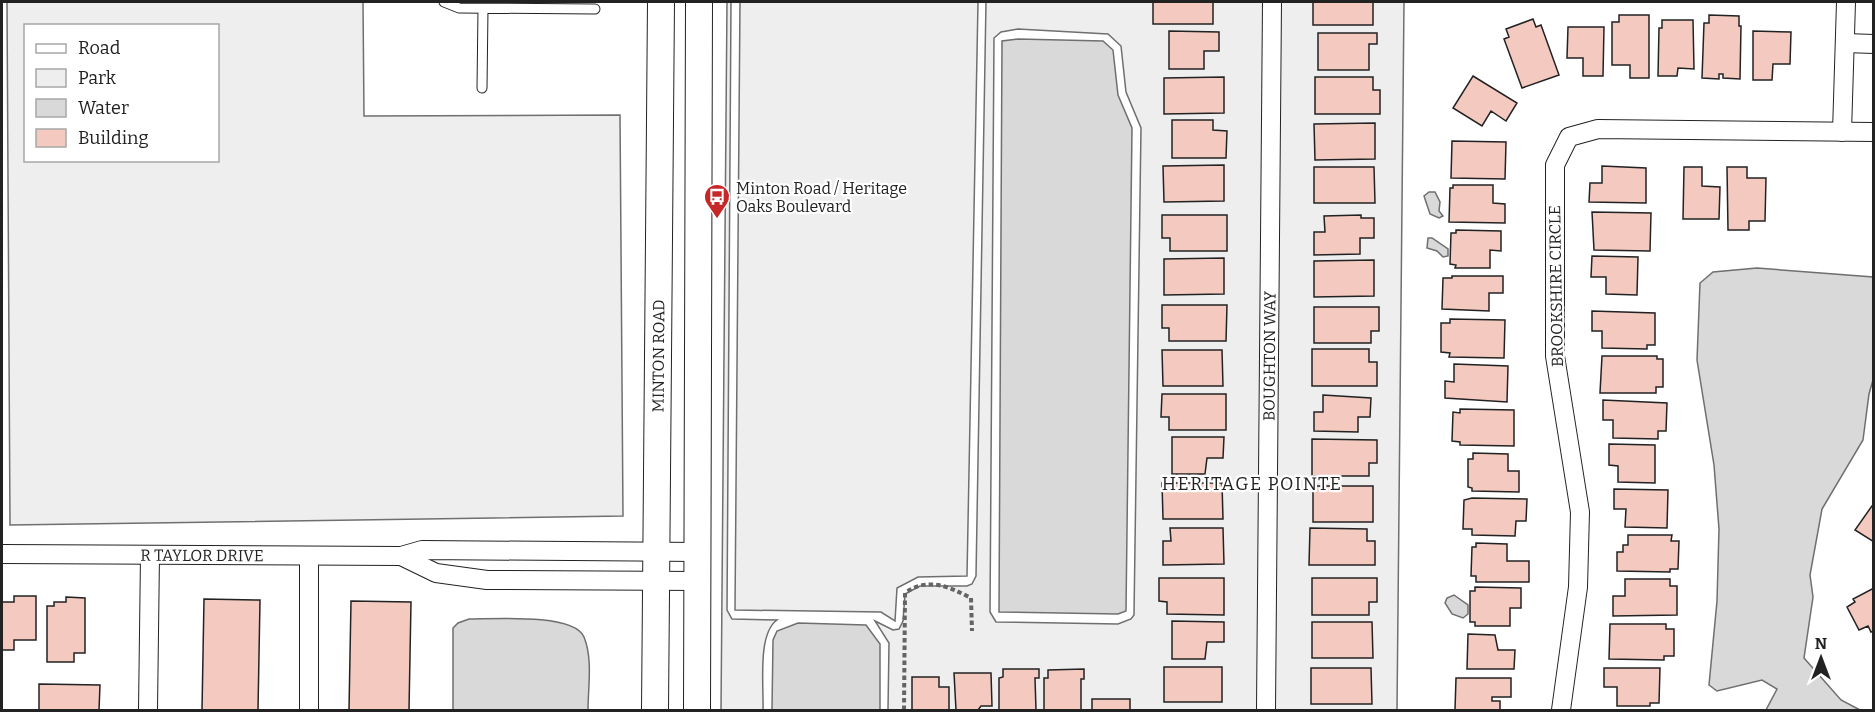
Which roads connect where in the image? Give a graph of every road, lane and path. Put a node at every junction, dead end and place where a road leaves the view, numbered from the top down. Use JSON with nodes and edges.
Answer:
{"nodes":[{"id":1,"x":444,"y":2,"type":"edge"},
{"id":2,"x":661,"y":2,"type":"edge"},
{"id":3,"x":699,"y":2,"type":"edge"},
{"id":4,"x":1272,"y":2,"type":"edge"},
{"id":5,"x":1846,"y":2,"type":"edge"},
{"id":6,"x":483,"y":9,"type":"junction"},
{"id":7,"x":595,"y":9,"type":"dead end"},
{"id":8,"x":1845,"y":43,"type":"junction"},
{"id":9,"x":1874,"y":44,"type":"edge"},
{"id":10,"x":482,"y":88,"type":"dead end"},
{"id":11,"x":1842,"y":132,"type":"junction"},
{"id":12,"x":1874,"y":132,"type":"edge"},
{"id":13,"x":476,"y":550,"type":"junction"},
{"id":14,"x":554,"y":550,"type":"junction"},
{"id":15,"x":657,"y":550,"type":"junction"},
{"id":16,"x":698,"y":552,"type":"junction"},
{"id":17,"x":2,"y":554,"type":"edge"},
{"id":18,"x":150,"y":555,"type":"junction"},
{"id":19,"x":309,"y":556,"type":"junction"},
{"id":20,"x":401,"y":556,"type":"junction"},
{"id":21,"x":474,"y":578,"type":"junction"},
{"id":22,"x":553,"y":581,"type":"junction"},
{"id":23,"x":698,"y":581,"type":"junction"},
{"id":24,"x":656,"y":582,"type":"junction"},
{"id":25,"x":972,"y":631,"type":"dead end"},
{"id":26,"x":148,"y":711,"type":"edge"},
{"id":27,"x":309,"y":711,"type":"edge"},
{"id":28,"x":656,"y":711,"type":"edge"},
{"id":29,"x":697,"y":711,"type":"edge"},
{"id":30,"x":904,"y":711,"type":"edge"},
{"id":31,"x":1266,"y":711,"type":"edge"},
{"id":32,"x":1561,"y":711,"type":"edge"}],
"edges":[{"from":1,"to":6,"type":"lane"},
{"from":2,"to":15,"type":"main road","name":"MINTON ROAD"},
{"from":3,"to":16,"type":"main road"},
{"from":4,"to":31,"type":"street","name":"BOUGHTON WAY"},
{"from":5,"to":8,"type":"street"},
{"from":6,"to":7,"type":"lane"},
{"from":6,"to":10,"type":"lane"},
{"from":8,"to":9,"type":"street"},
{"from":8,"to":11,"type":"street"},
{"from":11,"to":12,"type":"street","name":"BROOKSHIRE CIRCLE"},
{"from":11,"to":32,"type":"street","name":"BROOKSHIRE CIRCLE"},
{"from":13,"to":14,"type":"street","name":"R TAYLOR DRIVE"},
{"from":13,"to":20,"type":"street","name":"R TAYLOR DRIVE"},
{"from":13,"to":21,"type":"street"},
{"from":14,"to":15,"type":"street","name":"R TAYLOR DRIVE"},
{"from":14,"to":22,"type":"street"},
{"from":15,"to":16,"type":"street","name":"R TAYLOR DRIVE"},
{"from":15,"to":24,"type":"main road","name":"MINTON ROAD"},
{"from":16,"to":23,"type":"main road"},
{"from":17,"to":18,"type":"street","name":"R TAYLOR DRIVE"},
{"from":18,"to":19,"type":"street","name":"R TAYLOR DRIVE"},
{"from":18,"to":26,"type":"street"},
{"from":19,"to":20,"type":"street","name":"R TAYLOR DRIVE"},
{"from":19,"to":27,"type":"street"},
{"from":20,"to":21,"type":"street","name":"R TAYLOR DRIVE"},
{"from":21,"to":22,"type":"street","name":"R TAYLOR DRIVE"},
{"from":22,"to":24,"type":"street","name":"R TAYLOR DRIVE"},
{"from":23,"to":24,"type":"street","name":"R TAYLOR DRIVE"},
{"from":23,"to":29,"type":"main road"},
{"from":24,"to":28,"type":"main road","name":"MINTON ROAD"},
{"from":25,"to":30,"type":"path"}]}
